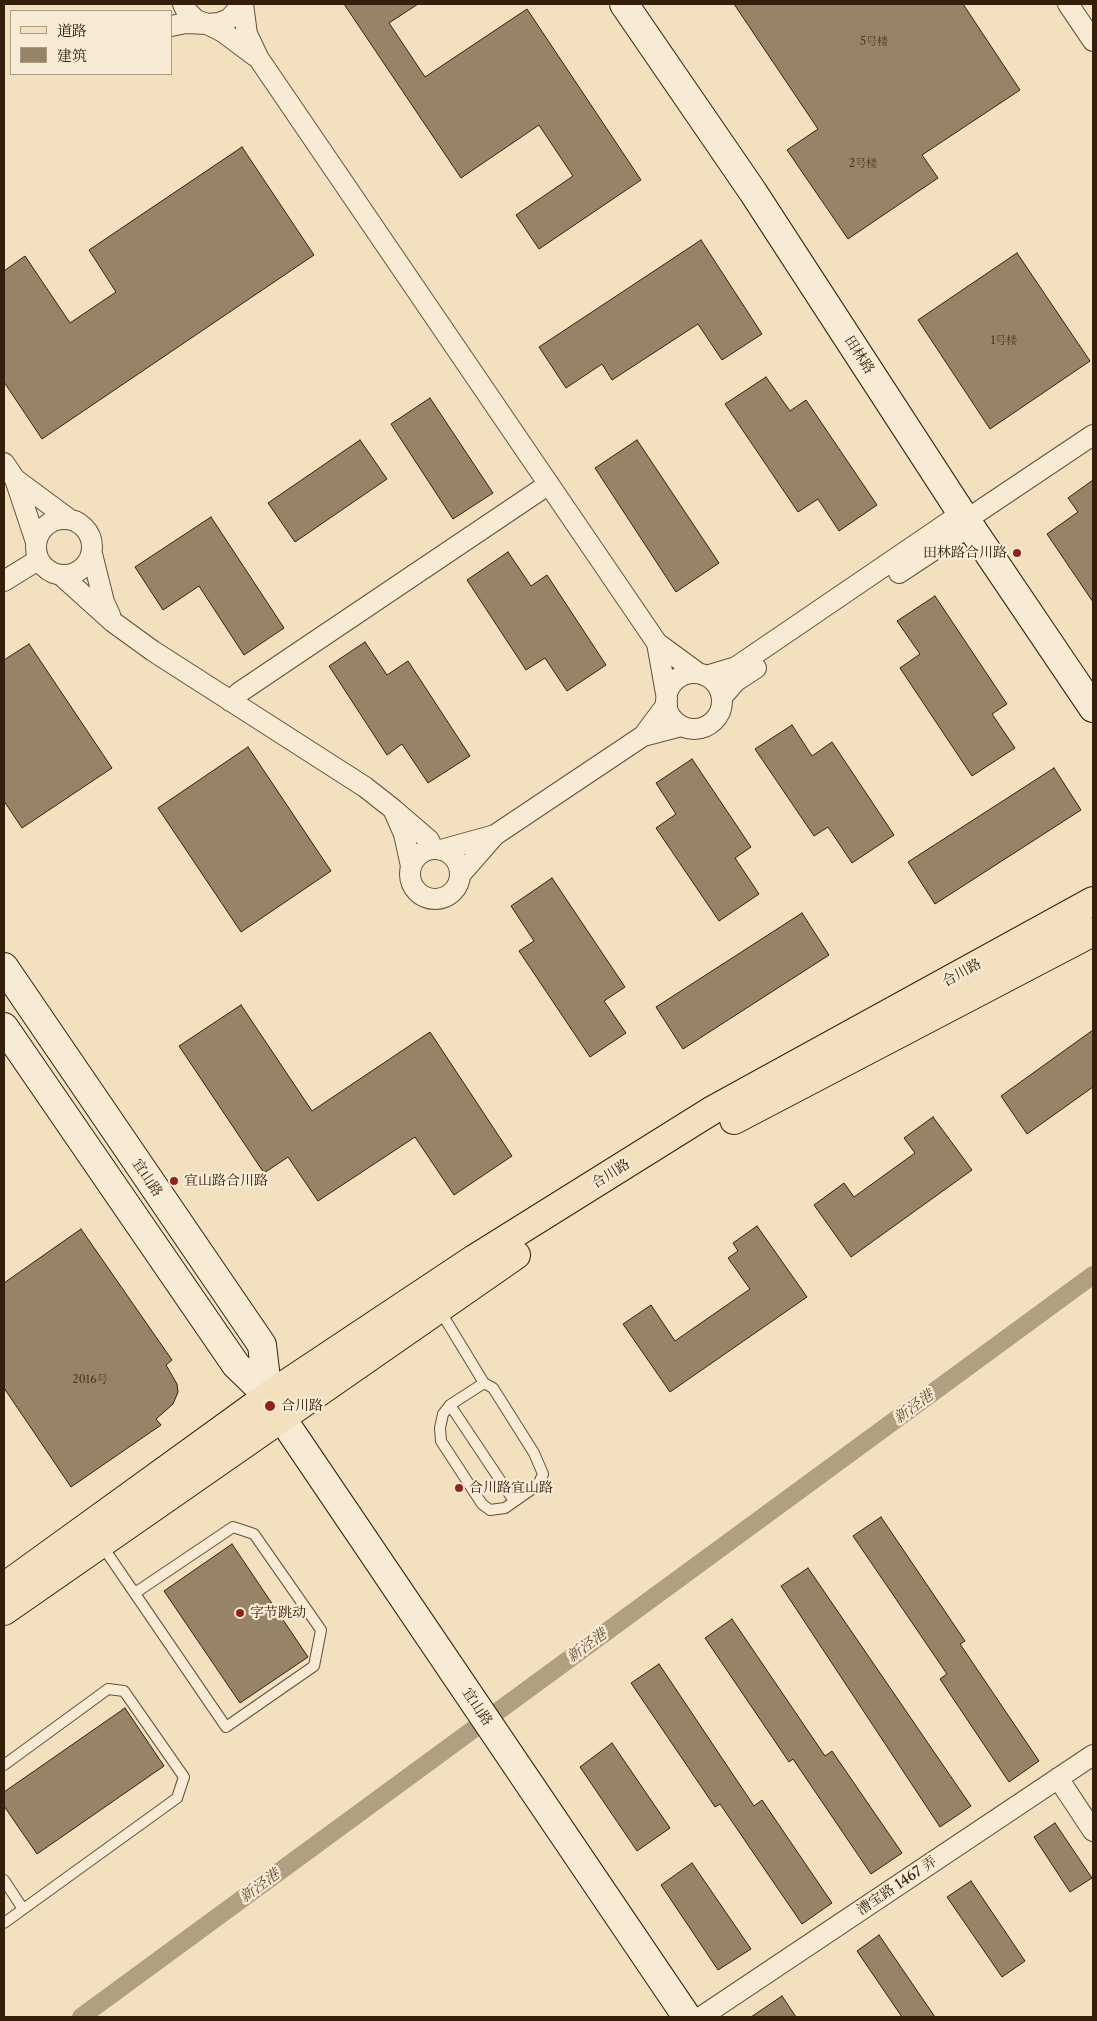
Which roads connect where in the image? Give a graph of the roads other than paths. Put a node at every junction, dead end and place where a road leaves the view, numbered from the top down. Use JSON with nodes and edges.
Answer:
{"nodes":[{"id":1,"x":183,"y":4,"type":"edge"},
{"id":2,"x":241,"y":4,"type":"edge"},
{"id":3,"x":624,"y":4,"type":"edge"},
{"id":4,"x":1068,"y":4,"type":"edge"},
{"id":5,"x":207,"y":24,"type":"junction"},
{"id":6,"x":172,"y":26,"type":"edge"},
{"id":7,"x":1093,"y":41,"type":"edge"},
{"id":8,"x":259,"y":59,"type":"junction"},
{"id":9,"x":1093,"y":435,"type":"edge"},
{"id":10,"x":4,"y":463,"type":"edge"},
{"id":11,"x":15,"y":479,"type":"junction"},
{"id":12,"x":549,"y":484,"type":"junction"},
{"id":13,"x":69,"y":519,"type":"junction"},
{"id":14,"x":966,"y":520,"type":"junction"},
{"id":15,"x":37,"y":551,"type":"junction"},
{"id":16,"x":92,"y":554,"type":"junction"},
{"id":17,"x":62,"y":576,"type":"junction"},
{"id":18,"x":4,"y":581,"type":"edge"},
{"id":19,"x":112,"y":622,"type":"junction"},
{"id":20,"x":657,"y":643,"type":"junction"},
{"id":21,"x":702,"y":675,"type":"junction"},
{"id":22,"x":722,"y":697,"type":"junction"},
{"id":23,"x":230,"y":701,"type":"junction"},
{"id":24,"x":667,"y":702,"type":"junction"},
{"id":25,"x":1093,"y":708,"type":"edge"},
{"id":26,"x":681,"y":726,"type":"junction"},
{"id":27,"x":643,"y":736,"type":"junction"},
{"id":28,"x":393,"y":809,"type":"junction"},
{"id":29,"x":495,"y":836,"type":"junction"},
{"id":30,"x":437,"y":849,"type":"junction"},
{"id":31,"x":411,"y":866,"type":"junction"},
{"id":32,"x":460,"y":875,"type":"junction"},
{"id":33,"x":1093,"y":901,"type":"edge"},
{"id":34,"x":1093,"y":932,"type":"edge"},
{"id":35,"x":4,"y":967,"type":"edge"},
{"id":36,"x":4,"y":1027,"type":"edge"},
{"id":37,"x":438,"y":1308,"type":"junction"},
{"id":38,"x":484,"y":1384,"type":"junction"},
{"id":39,"x":450,"y":1405,"type":"junction"},
{"id":40,"x":274,"y":1407,"type":"junction"},
{"id":41,"x":514,"y":1501,"type":"junction"},
{"id":42,"x":100,"y":1543,"type":"junction"},
{"id":43,"x":4,"y":1587,"type":"edge"},
{"id":44,"x":134,"y":1593,"type":"junction"},
{"id":45,"x":4,"y":1611,"type":"edge"},
{"id":46,"x":1093,"y":1754,"type":"edge"},
{"id":47,"x":4,"y":1766,"type":"edge"},
{"id":48,"x":1058,"y":1778,"type":"junction"},
{"id":49,"x":1093,"y":1831,"type":"edge"},
{"id":50,"x":4,"y":1880,"type":"edge"},
{"id":51,"x":23,"y":1909,"type":"junction"},
{"id":52,"x":4,"y":1923,"type":"edge"},
{"id":53,"x":687,"y":2017,"type":"edge"},
{"id":54,"x":701,"y":2017,"type":"edge"}],
"edges":[{"from":1,"to":5,"type":"street"},
{"from":2,"to":5,"type":"street"},
{"from":2,"to":8,"type":"street"},
{"from":3,"to":14,"type":"street","name":"田林路"},
{"from":4,"to":7,"type":"street"},
{"from":5,"to":6,"type":"street"},
{"from":5,"to":8,"type":"street"},
{"from":8,"to":12,"type":"street"},
{"from":9,"to":14,"type":"street"},
{"from":10,"to":11,"type":"street"},
{"from":11,"to":13,"type":"street"},
{"from":11,"to":15,"type":"street"},
{"from":12,"to":20,"type":"street"},
{"from":12,"to":23,"type":"street"},
{"from":13,"to":15,"type":"street"},
{"from":13,"to":16,"type":"street"},
{"from":14,"to":21,"type":"street"},
{"from":14,"to":22,"type":"street"},
{"from":14,"to":25,"type":"street","name":"田林路"},
{"from":15,"to":17,"type":"street"},
{"from":15,"to":18,"type":"street"},
{"from":16,"to":17,"type":"street"},
{"from":16,"to":19,"type":"street"},
{"from":17,"to":19,"type":"street"},
{"from":19,"to":23,"type":"street"},
{"from":20,"to":21,"type":"street"},
{"from":20,"to":24,"type":"street"},
{"from":21,"to":22,"type":"street"},
{"from":21,"to":24,"type":"street"},
{"from":22,"to":26,"type":"street"},
{"from":23,"to":28,"type":"street"},
{"from":24,"to":26,"type":"street"},
{"from":24,"to":27,"type":"street"},
{"from":26,"to":27,"type":"street"},
{"from":27,"to":29,"type":"street"},
{"from":28,"to":30,"type":"street"},
{"from":28,"to":31,"type":"street"},
{"from":29,"to":30,"type":"street"},
{"from":29,"to":32,"type":"street"},
{"from":30,"to":31,"type":"street"},
{"from":30,"to":32,"type":"street"},
{"from":31,"to":32,"type":"street"},
{"from":33,"to":40,"type":"main road","name":"合川路"},
{"from":34,"to":37,"type":"main road","name":"合川路"},
{"from":35,"to":40,"type":"street","name":"宜山路"},
{"from":36,"to":40,"type":"street","name":"宜山路"},
{"from":37,"to":38,"type":"lane"},
{"from":37,"to":40,"type":"main road","name":"合川路"},
{"from":38,"to":39,"type":"lane"},
{"from":38,"to":41,"type":"lane"},
{"from":39,"to":41,"type":"lane"},
{"from":39,"to":41,"type":"lane"},
{"from":40,"to":42,"type":"main road","name":"合川路"},
{"from":40,"to":43,"type":"main road","name":"合川路"},
{"from":40,"to":53,"type":"street","name":"宜山路"},
{"from":42,"to":44,"type":"lane"},
{"from":42,"to":45,"type":"main road","name":"合川路"},
{"from":44,"to":44,"type":"lane"},
{"from":46,"to":48,"type":"street","name":"漕宝路 1467 弄"},
{"from":47,"to":51,"type":"lane"},
{"from":48,"to":49,"type":"street"},
{"from":48,"to":54,"type":"street","name":"漕宝路 1467 弄"},
{"from":50,"to":51,"type":"lane"},
{"from":51,"to":52,"type":"lane"}]}
